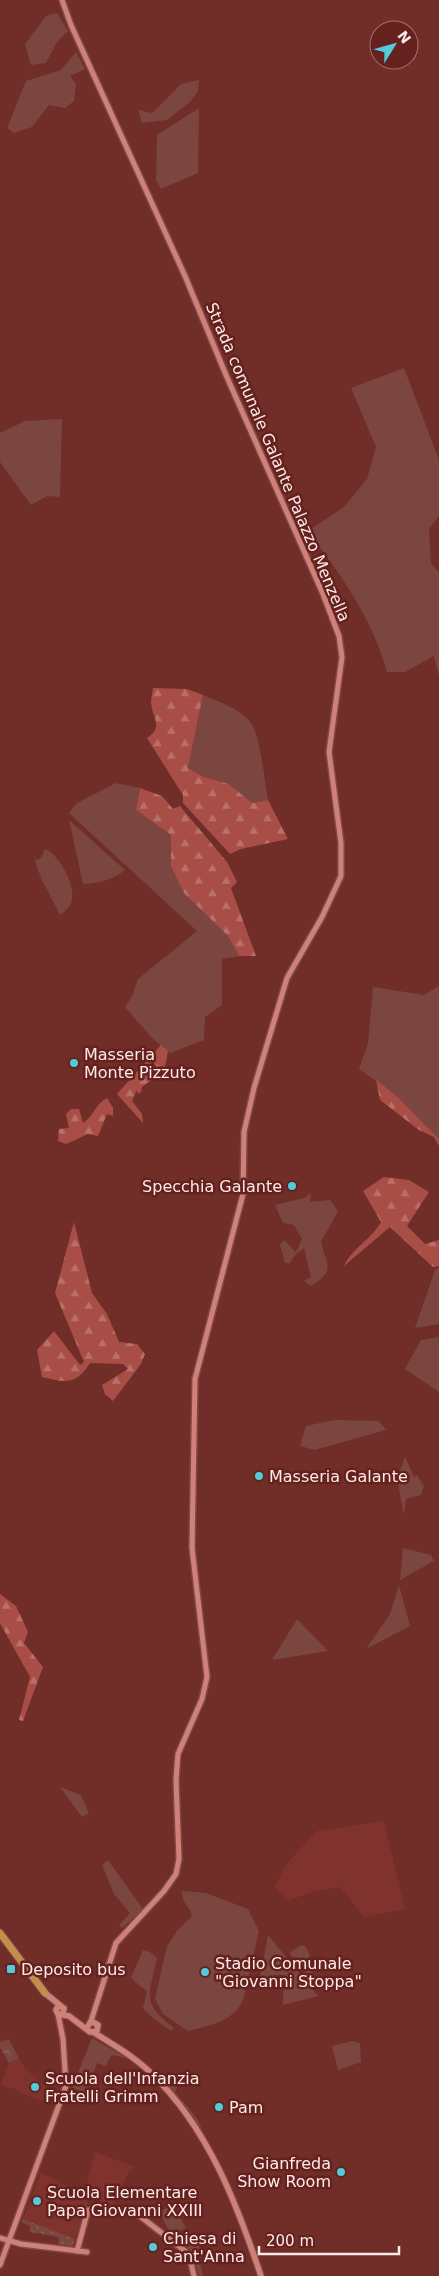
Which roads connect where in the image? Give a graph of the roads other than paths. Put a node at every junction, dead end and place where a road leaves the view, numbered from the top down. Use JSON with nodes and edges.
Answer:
{"nodes":[{"id":1,"x":62,"y":0,"type":"edge"},
{"id":2,"x":0,"y":1933,"type":"edge"},
{"id":3,"x":45,"y":1993,"type":"joint"},
{"id":4,"x":61,"y":2011,"type":"junction"},
{"id":5,"x":96,"y":2011,"type":"junction"},
{"id":6,"x":89,"y":2024,"type":"junction"},
{"id":7,"x":99,"y":2026,"type":"junction"},
{"id":8,"x":93,"y":2032,"type":"junction"},
{"id":9,"x":107,"y":2041,"type":"junction"},
{"id":10,"x":0,"y":2238,"type":"edge"},
{"id":11,"x":8,"y":2242,"type":"junction"},
{"id":12,"x":76,"y":2251,"type":"junction"},
{"id":13,"x":86,"y":2252,"type":"dead end"},
{"id":14,"x":0,"y":2265,"type":"edge"},
{"id":15,"x":194,"y":2276,"type":"edge"},
{"id":16,"x":261,"y":2276,"type":"edge"}],
"edges":[{"from":1,"to":5,"type":"street","name":"Strada comunale Galante Palazzo Menzella"},
{"from":2,"to":3,"type":"main road"},
{"from":3,"to":4,"type":"main road"},
{"from":4,"to":6,"type":"main road"},
{"from":4,"to":11,"type":"street"},
{"from":5,"to":6,"type":"street","name":"Strada comunale Galante Palazzo Menzella"},
{"from":5,"to":7,"type":"street","name":"Strada comunale Galante Palazzo Menzella"},
{"from":6,"to":7,"type":"main road"},
{"from":6,"to":8,"type":"main road"},
{"from":7,"to":8,"type":"main road"},
{"from":7,"to":9,"type":"main road"},
{"from":8,"to":9,"type":"main road"},
{"from":9,"to":16,"type":"main road"},
{"from":10,"to":11,"type":"street"},
{"from":11,"to":12,"type":"street"},
{"from":11,"to":14,"type":"street"},
{"from":12,"to":13,"type":"street"},
{"from":12,"to":15,"type":"street"}]}
